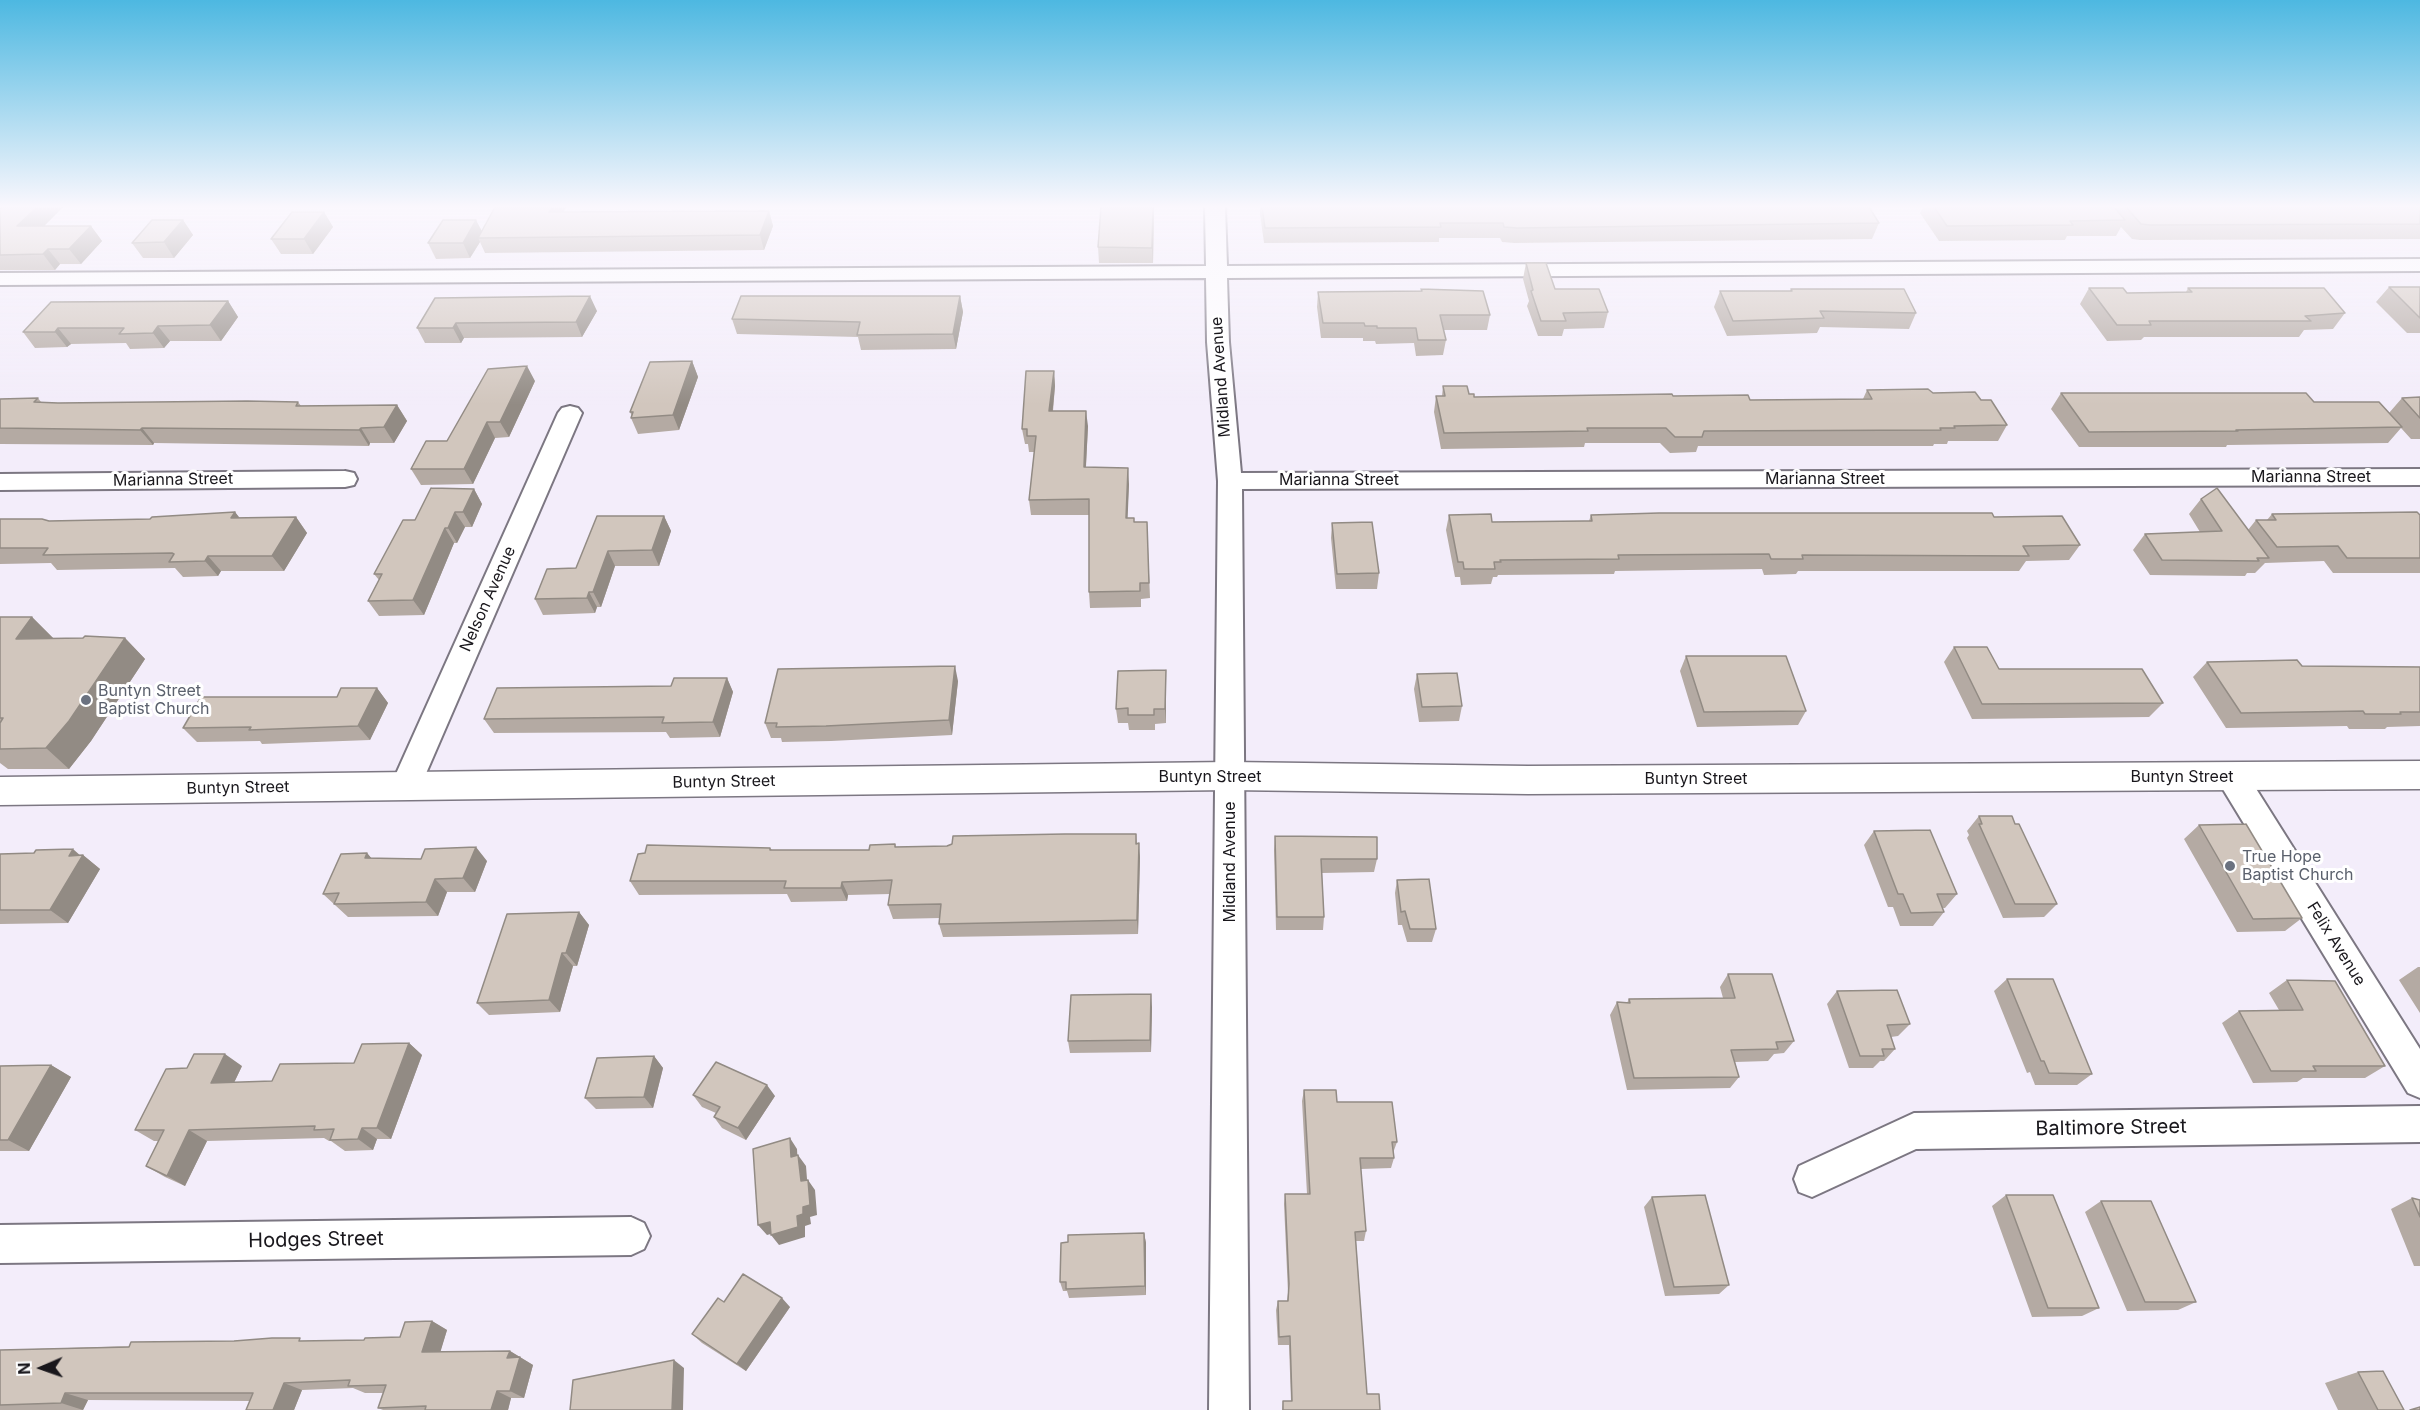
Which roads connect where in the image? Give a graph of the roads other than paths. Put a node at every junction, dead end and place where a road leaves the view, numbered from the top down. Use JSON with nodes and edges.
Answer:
{"nodes":[{"id":1,"x":1135,"y":273,"type":"edge"},
{"id":2,"x":1214,"y":273,"type":"edge"},
{"id":3,"x":0,"y":279,"type":"edge"},
{"id":4,"x":570,"y":413,"type":"dead end"},
{"id":5,"x":2420,"y":477,"type":"edge"},
{"id":6,"x":345,"y":479,"type":"dead end"},
{"id":7,"x":1230,"y":480,"type":"junction"},
{"id":8,"x":0,"y":482,"type":"edge"},
{"id":9,"x":2420,"y":775,"type":"edge"},
{"id":10,"x":1230,"y":776,"type":"junction"},
{"id":11,"x":2232,"y":777,"type":"junction"},
{"id":12,"x":406,"y":786,"type":"junction"},
{"id":13,"x":0,"y":790,"type":"edge"},
{"id":14,"x":2420,"y":1081,"type":"edge"},
{"id":15,"x":2420,"y":1124,"type":"edge"},
{"id":16,"x":1812,"y":1179,"type":"dead end"},
{"id":17,"x":631,"y":1236,"type":"dead end"},
{"id":18,"x":0,"y":1244,"type":"edge"},
{"id":19,"x":1229,"y":1410,"type":"edge"}],
"edges":[{"from":1,"to":3,"type":"street"},
{"from":2,"to":7,"type":"street","name":"Midland Avenue"},
{"from":4,"to":12,"type":"street","name":"Nelson Avenue"},
{"from":5,"to":7,"type":"street","name":"Marianna Street"},
{"from":6,"to":8,"type":"street","name":"Marianna Street"},
{"from":7,"to":10,"type":"street","name":"Midland Avenue"},
{"from":9,"to":11,"type":"street","name":"Buntyn Street"},
{"from":10,"to":11,"type":"street","name":"Buntyn Street"},
{"from":10,"to":12,"type":"street","name":"Buntyn Street"},
{"from":10,"to":19,"type":"street","name":"Midland Avenue"},
{"from":11,"to":14,"type":"street","name":"Felix Avenue"},
{"from":12,"to":13,"type":"street","name":"Buntyn Street"},
{"from":15,"to":16,"type":"street","name":"Baltimore Street"},
{"from":17,"to":18,"type":"street","name":"Hodges Street"}]}
